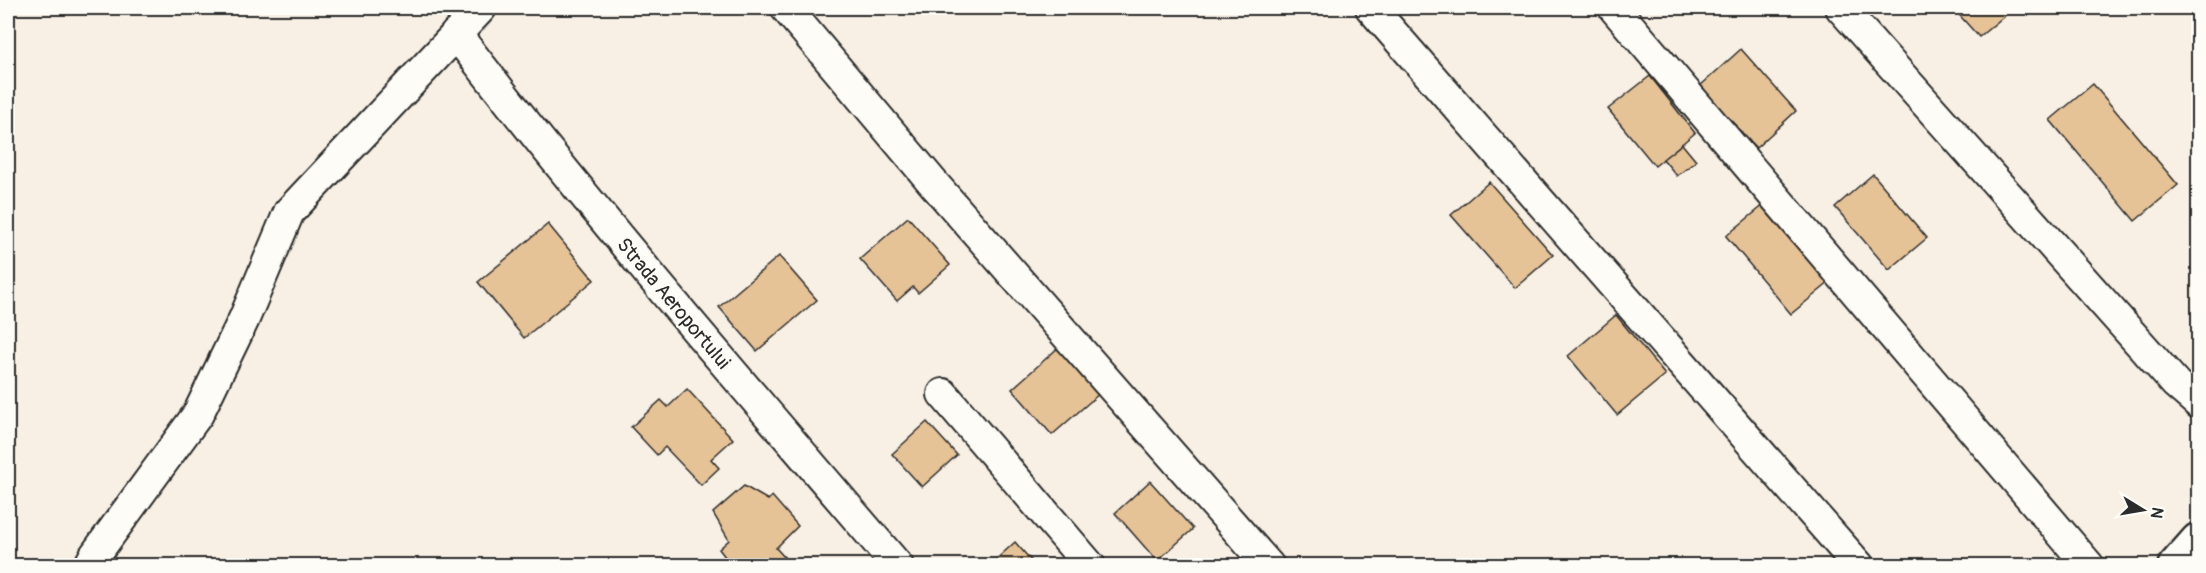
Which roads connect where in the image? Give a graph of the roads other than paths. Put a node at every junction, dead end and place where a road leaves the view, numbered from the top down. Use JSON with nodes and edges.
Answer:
{"nodes":[{"id":1,"x":481,"y":8,"type":"edge"},
{"id":2,"x":786,"y":8,"type":"edge"},
{"id":3,"x":1371,"y":8,"type":"edge"},
{"id":4,"x":1614,"y":8,"type":"edge"},
{"id":5,"x":1841,"y":8,"type":"edge"},
{"id":6,"x":456,"y":34,"type":"junction"},
{"id":7,"x":943,"y":394,"type":"dead end"},
{"id":8,"x":2199,"y":403,"type":"edge"},
{"id":9,"x":2199,"y":540,"type":"edge"},
{"id":10,"x":89,"y":566,"type":"edge"},
{"id":11,"x":898,"y":566,"type":"edge"},
{"id":12,"x":1090,"y":566,"type":"edge"},
{"id":13,"x":1269,"y":566,"type":"edge"},
{"id":14,"x":1859,"y":566,"type":"edge"},
{"id":15,"x":2089,"y":566,"type":"edge"},
{"id":16,"x":2175,"y":566,"type":"edge"}],
"edges":[{"from":1,"to":6,"type":"street"},
{"from":2,"to":13,"type":"street"},
{"from":3,"to":14,"type":"street"},
{"from":4,"to":15,"type":"street"},
{"from":5,"to":8,"type":"street"},
{"from":6,"to":10,"type":"street"},
{"from":6,"to":11,"type":"street","name":"Strada Aeroportului"},
{"from":7,"to":12,"type":"street"},
{"from":9,"to":16,"type":"street"}]}
